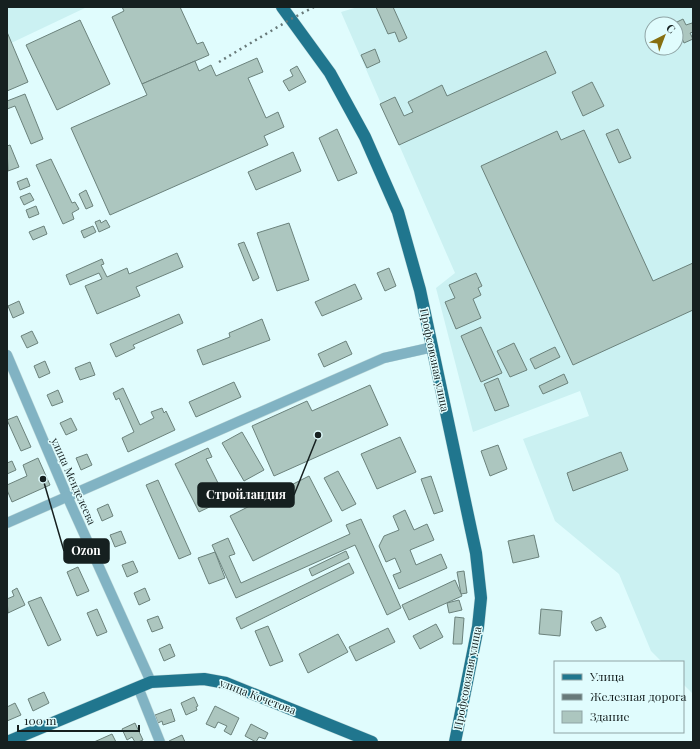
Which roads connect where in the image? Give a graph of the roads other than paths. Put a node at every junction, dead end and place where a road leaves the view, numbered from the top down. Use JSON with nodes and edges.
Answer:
{"nodes":[{"id":1,"x":282,"y":7,"type":"edge"},
{"id":2,"x":433,"y":347,"type":"junction"},
{"id":3,"x":7,"y":355,"type":"edge"},
{"id":4,"x":67,"y":496,"type":"junction"},
{"id":5,"x":7,"y":523,"type":"edge"},
{"id":6,"x":151,"y":682,"type":"junction"},
{"id":7,"x":138,"y":686,"type":"junction"},
{"id":8,"x":363,"y":741,"type":"edge"},
{"id":9,"x":7,"y":742,"type":"edge"},
{"id":10,"x":160,"y":742,"type":"edge"},
{"id":11,"x":455,"y":742,"type":"edge"}],
"edges":[{"from":1,"to":2,"type":"main road","name":"Профсоюзная улица"},
{"from":2,"to":4,"type":"street"},
{"from":2,"to":11,"type":"main road","name":"Профсоюзная улица"},
{"from":3,"to":4,"type":"street","name":"улица Менделеева"},
{"from":4,"to":5,"type":"street"},
{"from":4,"to":6,"type":"street","name":"улица Менделеева"},
{"from":6,"to":7,"type":"main road","name":"улица Кочетова"},
{"from":6,"to":8,"type":"main road","name":"улица Кочетова"},
{"from":7,"to":9,"type":"main road","name":"улица Кочетова"},
{"from":7,"to":10,"type":"street"}]}
